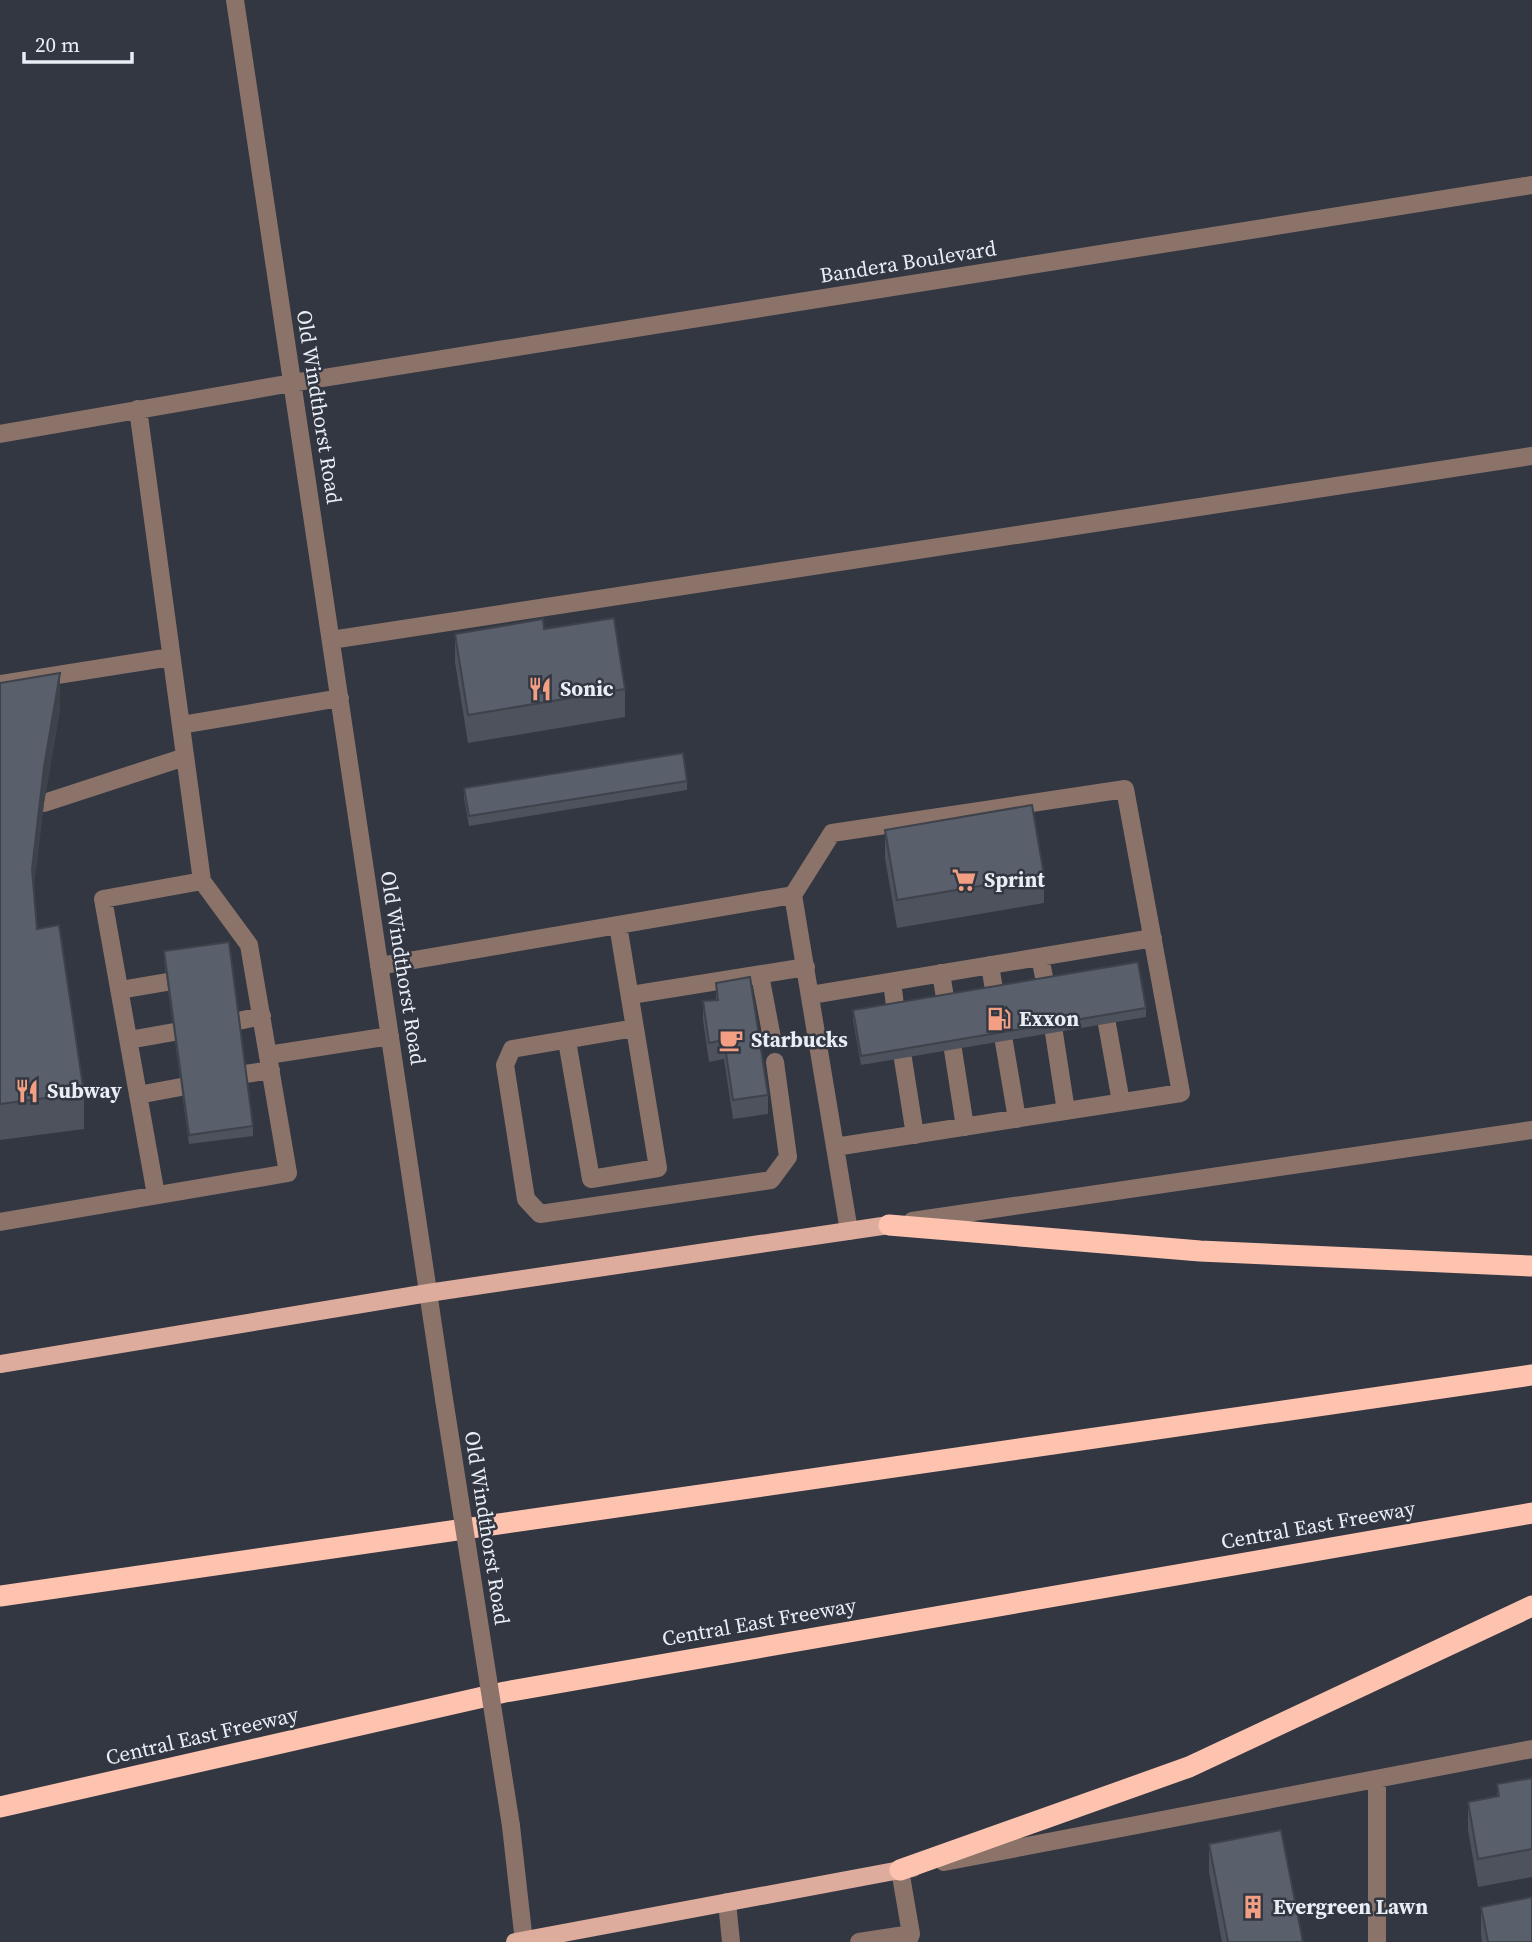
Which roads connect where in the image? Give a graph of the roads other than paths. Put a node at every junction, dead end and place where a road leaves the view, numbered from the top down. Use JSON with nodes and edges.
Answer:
{"nodes":[{"id":1,"x":235,"y":0,"type":"edge"},
{"id":2,"x":1532,"y":185,"type":"edge"},
{"id":3,"x":292,"y":383,"type":"junction"},
{"id":4,"x":138,"y":409,"type":"junction"},
{"id":5,"x":0,"y":434,"type":"edge"},
{"id":6,"x":1532,"y":456,"type":"edge"},
{"id":7,"x":331,"y":640,"type":"junction"},
{"id":8,"x":171,"y":657,"type":"junction"},
{"id":9,"x":0,"y":684,"type":"edge"},
{"id":10,"x":340,"y":698,"type":"junction"},
{"id":11,"x":181,"y":725,"type":"junction"},
{"id":12,"x":185,"y":757,"type":"junction"},
{"id":13,"x":44,"y":803,"type":"edge"},
{"id":14,"x":202,"y":881,"type":"junction"},
{"id":15,"x":793,"y":895,"type":"junction"},
{"id":16,"x":618,"y":925,"type":"junction"},
{"id":17,"x":1153,"y":938,"type":"junction"},
{"id":18,"x":1095,"y":948,"type":"junction"},
{"id":19,"x":1041,"y":957,"type":"junction"},
{"id":20,"x":990,"y":965,"type":"junction"},
{"id":21,"x":379,"y":966,"type":"junction"},
{"id":22,"x":253,"y":967,"type":"junction"},
{"id":23,"x":806,"y":967,"type":"junction"},
{"id":24,"x":1097,"y":968,"type":"edge"},
{"id":25,"x":232,"y":972,"type":"edge"},
{"id":26,"x":941,"y":974,"type":"junction"},
{"id":27,"x":760,"y":975,"type":"junction"},
{"id":28,"x":167,"y":982,"type":"edge"},
{"id":29,"x":891,"y":982,"type":"junction"},
{"id":30,"x":1046,"y":987,"type":"edge"},
{"id":31,"x":120,"y":990,"type":"junction"},
{"id":32,"x":631,"y":995,"type":"junction"},
{"id":33,"x":811,"y":995,"type":"junction"},
{"id":34,"x":995,"y":996,"type":"edge"},
{"id":35,"x":946,"y":1004,"type":"edge"},
{"id":36,"x":896,"y":1013,"type":"edge"},
{"id":37,"x":261,"y":1016,"type":"junction"},
{"id":38,"x":238,"y":1021,"type":"edge"},
{"id":39,"x":1107,"y":1024,"type":"edge"},
{"id":40,"x":635,"y":1028,"type":"junction"},
{"id":41,"x":174,"y":1032,"type":"edge"},
{"id":42,"x":1054,"y":1033,"type":"edge"},
{"id":43,"x":390,"y":1036,"type":"junction"},
{"id":44,"x":772,"y":1038,"type":"dead end"},
{"id":45,"x":129,"y":1040,"type":"junction"},
{"id":46,"x":567,"y":1041,"type":"junction"},
{"id":47,"x":1004,"y":1042,"type":"edge"},
{"id":48,"x":953,"y":1050,"type":"edge"},
{"id":49,"x":903,"y":1059,"type":"edge"},
{"id":50,"x":269,"y":1062,"type":"junction"},
{"id":51,"x":775,"y":1062,"type":"dead end"},
{"id":52,"x":245,"y":1074,"type":"edge"},
{"id":53,"x":181,"y":1087,"type":"edge"},
{"id":54,"x":138,"y":1095,"type":"junction"},
{"id":55,"x":1121,"y":1102,"type":"junction"},
{"id":56,"x":1066,"y":1111,"type":"junction"},
{"id":57,"x":1017,"y":1119,"type":"junction"},
{"id":58,"x":965,"y":1127,"type":"junction"},
{"id":59,"x":1532,"y":1130,"type":"edge"},
{"id":60,"x":915,"y":1135,"type":"junction"},
{"id":61,"x":835,"y":1147,"type":"junction"},
{"id":62,"x":156,"y":1195,"type":"junction"},
{"id":63,"x":0,"y":1222,"type":"edge"},
{"id":64,"x":889,"y":1225,"type":"junction"},
{"id":65,"x":849,"y":1230,"type":"junction"},
{"id":66,"x":1532,"y":1266,"type":"edge"},
{"id":67,"x":428,"y":1293,"type":"junction"},
{"id":68,"x":0,"y":1364,"type":"edge"},
{"id":69,"x":1532,"y":1375,"type":"edge"},
{"id":70,"x":1532,"y":1513,"type":"edge"},
{"id":71,"x":0,"y":1596,"type":"edge"},
{"id":72,"x":1532,"y":1606,"type":"edge"},
{"id":73,"x":1532,"y":1749,"type":"edge"},
{"id":74,"x":1377,"y":1779,"type":"junction"},
{"id":75,"x":0,"y":1807,"type":"edge"},
{"id":76,"x":900,"y":1870,"type":"junction"},
{"id":77,"x":727,"y":1902,"type":"junction"},
{"id":78,"x":909,"y":1938,"type":"edge"},
{"id":79,"x":521,"y":1941,"type":"edge"},
{"id":80,"x":732,"y":1942,"type":"edge"},
{"id":81,"x":859,"y":1942,"type":"edge"},
{"id":82,"x":1377,"y":1942,"type":"edge"}],
"edges":[{"from":1,"to":3,"type":"street","name":"Old Windthorst Road"},
{"from":2,"to":3,"type":"street","name":"Bandera Boulevard"},
{"from":3,"to":4,"type":"street","name":"Bandera Boulevard"},
{"from":3,"to":7,"type":"street","name":"Old Windthorst Road"},
{"from":4,"to":5,"type":"street","name":"Bandera Boulevard"},
{"from":4,"to":8,"type":"street"},
{"from":6,"to":7,"type":"street"},
{"from":7,"to":10,"type":"street","name":"Old Windthorst Road"},
{"from":8,"to":9,"type":"street"},
{"from":8,"to":11,"type":"street"},
{"from":10,"to":11,"type":"street"},
{"from":10,"to":21,"type":"street","name":"Old Windthorst Road"},
{"from":11,"to":12,"type":"street"},
{"from":12,"to":13,"type":"street"},
{"from":12,"to":14,"type":"street"},
{"from":14,"to":22,"type":"street"},
{"from":14,"to":31,"type":"street"},
{"from":15,"to":16,"type":"street"},
{"from":15,"to":17,"type":"street"},
{"from":15,"to":23,"type":"street"},
{"from":16,"to":21,"type":"street"},
{"from":16,"to":32,"type":"street"},
{"from":17,"to":18,"type":"street"},
{"from":17,"to":55,"type":"street"},
{"from":18,"to":19,"type":"street"},
{"from":18,"to":24,"type":"street"},
{"from":19,"to":20,"type":"street"},
{"from":19,"to":30,"type":"street"},
{"from":20,"to":26,"type":"street"},
{"from":20,"to":34,"type":"street"},
{"from":21,"to":43,"type":"street","name":"Old Windthorst Road"},
{"from":22,"to":25,"type":"street"},
{"from":22,"to":37,"type":"street"},
{"from":23,"to":27,"type":"street"},
{"from":23,"to":33,"type":"street"},
{"from":26,"to":29,"type":"street"},
{"from":26,"to":35,"type":"street"},
{"from":27,"to":32,"type":"street"},
{"from":27,"to":44,"type":"street"},
{"from":28,"to":31,"type":"street"},
{"from":29,"to":33,"type":"street"},
{"from":29,"to":36,"type":"street"},
{"from":31,"to":45,"type":"street"},
{"from":32,"to":40,"type":"street"},
{"from":33,"to":61,"type":"street"},
{"from":37,"to":38,"type":"street"},
{"from":37,"to":50,"type":"street"},
{"from":39,"to":55,"type":"street"},
{"from":40,"to":46,"type":"street"},
{"from":40,"to":46,"type":"street"},
{"from":41,"to":45,"type":"street"},
{"from":42,"to":56,"type":"street"},
{"from":43,"to":50,"type":"street"},
{"from":43,"to":67,"type":"street","name":"Old Windthorst Road"},
{"from":45,"to":54,"type":"street"},
{"from":46,"to":51,"type":"street"},
{"from":47,"to":57,"type":"street"},
{"from":48,"to":58,"type":"street"},
{"from":49,"to":60,"type":"street"},
{"from":50,"to":52,"type":"street"},
{"from":50,"to":62,"type":"street"},
{"from":53,"to":54,"type":"street"},
{"from":54,"to":62,"type":"street"},
{"from":55,"to":56,"type":"street"},
{"from":56,"to":57,"type":"street"},
{"from":57,"to":58,"type":"street"},
{"from":58,"to":60,"type":"street"},
{"from":59,"to":64,"type":"street"},
{"from":60,"to":61,"type":"street"},
{"from":61,"to":65,"type":"street"},
{"from":62,"to":63,"type":"street"},
{"from":64,"to":65,"type":"main road"},
{"from":64,"to":66,"type":"highway"},
{"from":65,"to":67,"type":"main road"},
{"from":67,"to":68,"type":"main road"},
{"from":67,"to":79,"type":"street","name":"Old Windthorst Road","bridge":true},
{"from":69,"to":71,"type":"highway"},
{"from":70,"to":75,"type":"highway","name":"Central East Freeway"},
{"from":72,"to":76,"type":"highway"},
{"from":73,"to":74,"type":"street"},
{"from":74,"to":76,"type":"street"},
{"from":74,"to":82,"type":"street"},
{"from":76,"to":77,"type":"main road"},
{"from":76,"to":78,"type":"street"},
{"from":77,"to":79,"type":"main road"},
{"from":77,"to":80,"type":"street"},
{"from":78,"to":81,"type":"street"}]}
